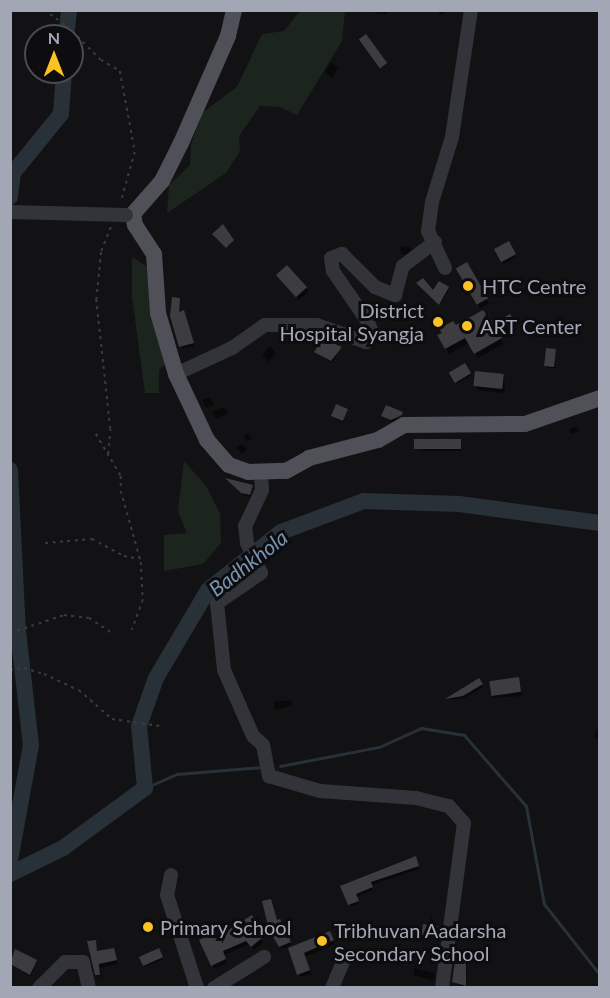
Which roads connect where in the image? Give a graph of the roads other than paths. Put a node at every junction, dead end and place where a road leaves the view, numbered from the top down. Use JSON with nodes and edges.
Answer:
{"nodes":[{"id":1,"x":234,"y":10,"type":"edge"},
{"id":2,"x":471,"y":10,"type":"edge"},
{"id":3,"x":10,"y":212,"type":"edge"},
{"id":4,"x":129,"y":214,"type":"junction"},
{"id":5,"x":435,"y":242,"type":"junction"},
{"id":6,"x":445,"y":268,"type":"dead end"},
{"id":7,"x":176,"y":374,"type":"junction"},
{"id":8,"x":600,"y":398,"type":"edge"},
{"id":9,"x":261,"y":472,"type":"junction"},
{"id":10,"x":171,"y":875,"type":"dead end"},
{"id":11,"x":264,"y":957,"type":"dead end"},
{"id":12,"x":344,"y":960,"type":"dead end"},
{"id":13,"x":39,"y":987,"type":"edge"},
{"id":14,"x":89,"y":987,"type":"edge"},
{"id":15,"x":197,"y":987,"type":"edge"},
{"id":16,"x":214,"y":987,"type":"edge"},
{"id":17,"x":333,"y":987,"type":"edge"},
{"id":18,"x":442,"y":987,"type":"edge"}],
"edges":[{"from":1,"to":4,"type":"main road"},
{"from":2,"to":5,"type":"street"},
{"from":3,"to":4,"type":"street","bridge":true},
{"from":4,"to":7,"type":"main road"},
{"from":5,"to":6,"type":"street"},
{"from":5,"to":7,"type":"street"},
{"from":7,"to":9,"type":"main road"},
{"from":8,"to":9,"type":"main road"},
{"from":9,"to":18,"type":"street"},
{"from":10,"to":15,"type":"street"},
{"from":11,"to":16,"type":"street"},
{"from":12,"to":17,"type":"street"},
{"from":13,"to":14,"type":"street"}]}
